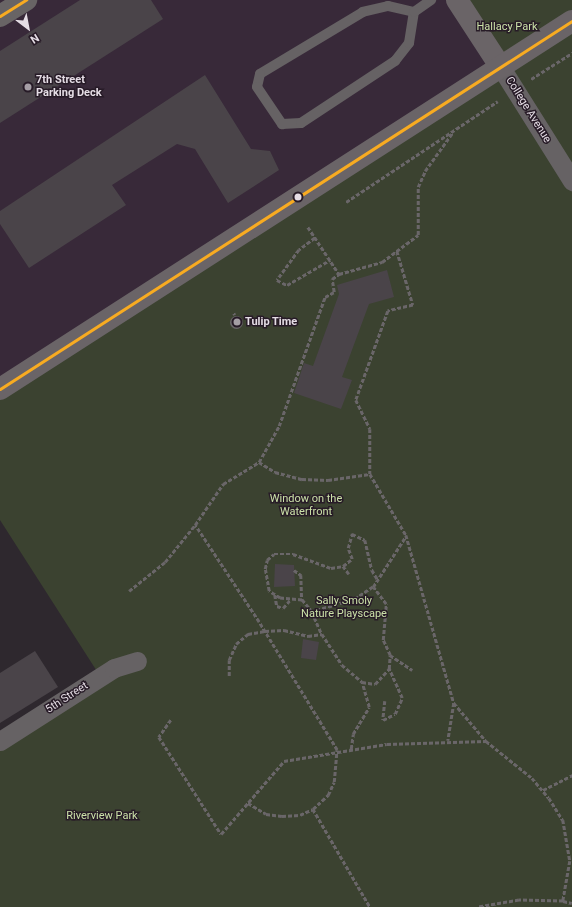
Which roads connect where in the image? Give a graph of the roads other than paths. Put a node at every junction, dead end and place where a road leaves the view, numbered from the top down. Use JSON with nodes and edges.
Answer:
{"nodes":[{"id":1,"x":26,"y":0,"type":"edge"},
{"id":2,"x":431,"y":0,"type":"edge"},
{"id":3,"x":457,"y":0,"type":"edge"},
{"id":4,"x":414,"y":12,"type":"junction"},
{"id":5,"x":0,"y":16,"type":"edge"},
{"id":6,"x":572,"y":22,"type":"edge"},
{"id":7,"x":500,"y":66,"type":"junction"},
{"id":8,"x":572,"y":181,"type":"edge"},
{"id":9,"x":0,"y":389,"type":"edge"},
{"id":10,"x":137,"y":661,"type":"dead end"},
{"id":11,"x":0,"y":741,"type":"edge"}],
"edges":[{"from":1,"to":5,"type":"main road"},
{"from":2,"to":4,"type":"lane"},
{"from":3,"to":7,"type":"street","name":"College Avenue"},
{"from":4,"to":4,"type":"lane"},
{"from":6,"to":7,"type":"street"},
{"from":7,"to":8,"type":"street","name":"College Avenue"},
{"from":7,"to":9,"type":"street"},
{"from":10,"to":11,"type":"street","name":"5th Street"}]}
